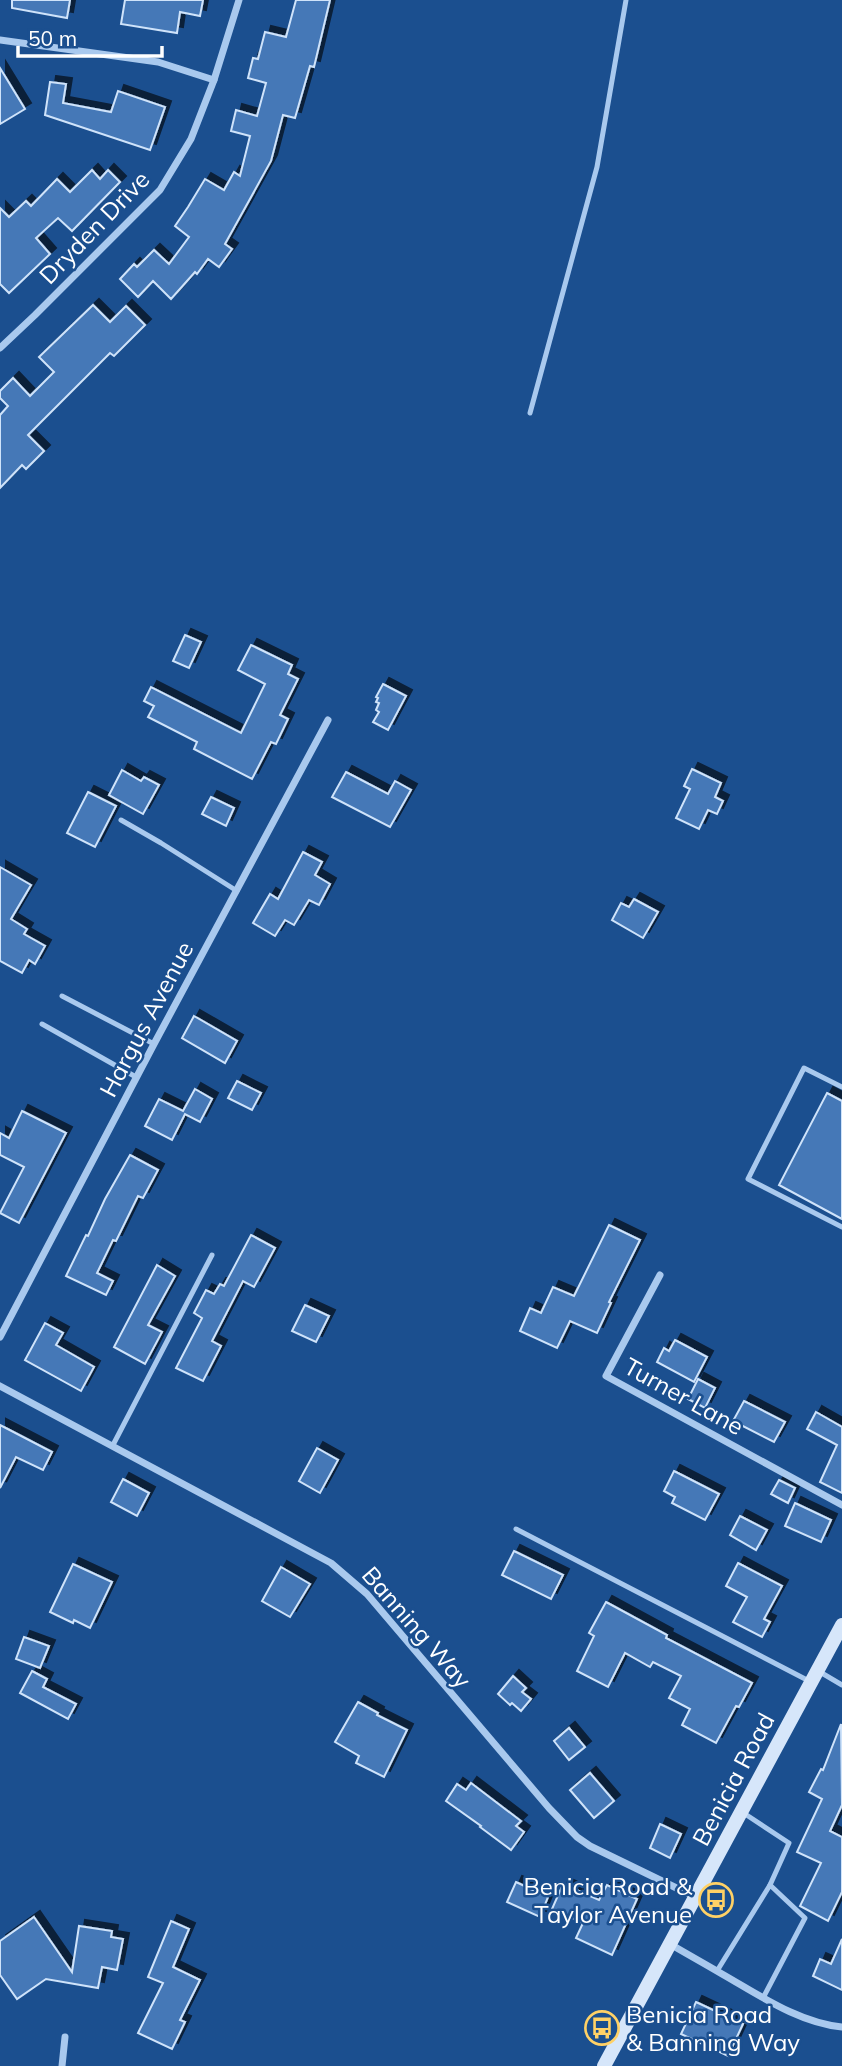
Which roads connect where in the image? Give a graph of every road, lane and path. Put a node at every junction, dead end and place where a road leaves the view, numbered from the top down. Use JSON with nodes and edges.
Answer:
{"nodes":[{"id":1,"x":239,"y":0,"type":"edge"},
{"id":2,"x":626,"y":0,"type":"edge"},
{"id":3,"x":0,"y":40,"type":"edge"},
{"id":4,"x":214,"y":80,"type":"junction"},
{"id":5,"x":0,"y":348,"type":"edge"},
{"id":6,"x":530,"y":413,"type":"dead end"},
{"id":7,"x":328,"y":720,"type":"dead end"},
{"id":8,"x":121,"y":820,"type":"dead end"},
{"id":9,"x":237,"y":891,"type":"junction"},
{"id":10,"x":62,"y":996,"type":"dead end"},
{"id":11,"x":42,"y":1024,"type":"dead end"},
{"id":12,"x":153,"y":1044,"type":"junction"},
{"id":13,"x":136,"y":1077,"type":"junction"},
{"id":14,"x":842,"y":1087,"type":"edge"},
{"id":15,"x":842,"y":1227,"type":"edge"},
{"id":16,"x":212,"y":1255,"type":"dead end"},
{"id":17,"x":660,"y":1275,"type":"dead end"},
{"id":18,"x":0,"y":1337,"type":"edge"},
{"id":19,"x":0,"y":1386,"type":"edge"},
{"id":20,"x":113,"y":1446,"type":"junction"},
{"id":21,"x":842,"y":1505,"type":"edge"},
{"id":22,"x":516,"y":1529,"type":"dead end"},
{"id":23,"x":842,"y":1625,"type":"edge"},
{"id":24,"x":815,"y":1676,"type":"junction"},
{"id":25,"x":842,"y":1685,"type":"edge"},
{"id":26,"x":742,"y":1812,"type":"junction"},
{"id":27,"x":770,"y":1885,"type":"junction"},
{"id":28,"x":695,"y":1897,"type":"junction"},
{"id":29,"x":670,"y":1944,"type":"junction"},
{"id":30,"x":717,"y":1970,"type":"junction"},
{"id":31,"x":763,"y":1998,"type":"junction"},
{"id":32,"x":842,"y":2027,"type":"edge"},
{"id":33,"x":65,"y":2036,"type":"dead end"},
{"id":34,"x":62,"y":2066,"type":"edge"},
{"id":35,"x":604,"y":2066,"type":"edge"}],
"edges":[{"from":1,"to":4,"type":"street","name":"Dryden Drive"},
{"from":2,"to":6,"type":"lane"},
{"from":3,"to":4,"type":"street"},
{"from":4,"to":5,"type":"street","name":"Dryden Drive"},
{"from":7,"to":9,"type":"street","name":"Hargus Avenue"},
{"from":8,"to":9,"type":"lane"},
{"from":9,"to":12,"type":"street","name":"Hargus Avenue"},
{"from":10,"to":12,"type":"lane"},
{"from":11,"to":13,"type":"lane"},
{"from":12,"to":13,"type":"street","name":"Hargus Avenue"},
{"from":13,"to":18,"type":"street","name":"Hargus Avenue"},
{"from":14,"to":15,"type":"lane"},
{"from":16,"to":20,"type":"lane"},
{"from":17,"to":21,"type":"street","name":"Turner Lane"},
{"from":19,"to":20,"type":"street","name":"Banning Way"},
{"from":20,"to":28,"type":"street","name":"Banning Way"},
{"from":22,"to":24,"type":"lane"},
{"from":23,"to":24,"type":"main road","name":"Benicia Road"},
{"from":24,"to":25,"type":"lane"},
{"from":24,"to":26,"type":"main road","name":"Benicia Road"},
{"from":26,"to":27,"type":"lane"},
{"from":26,"to":28,"type":"main road","name":"Benicia Road"},
{"from":27,"to":30,"type":"lane"},
{"from":27,"to":31,"type":"lane"},
{"from":28,"to":29,"type":"main road","name":"Benicia Road"},
{"from":29,"to":30,"type":"street"},
{"from":29,"to":35,"type":"main road","name":"Benicia Road"},
{"from":30,"to":31,"type":"street"},
{"from":31,"to":32,"type":"street"},
{"from":33,"to":34,"type":"street"}]}
